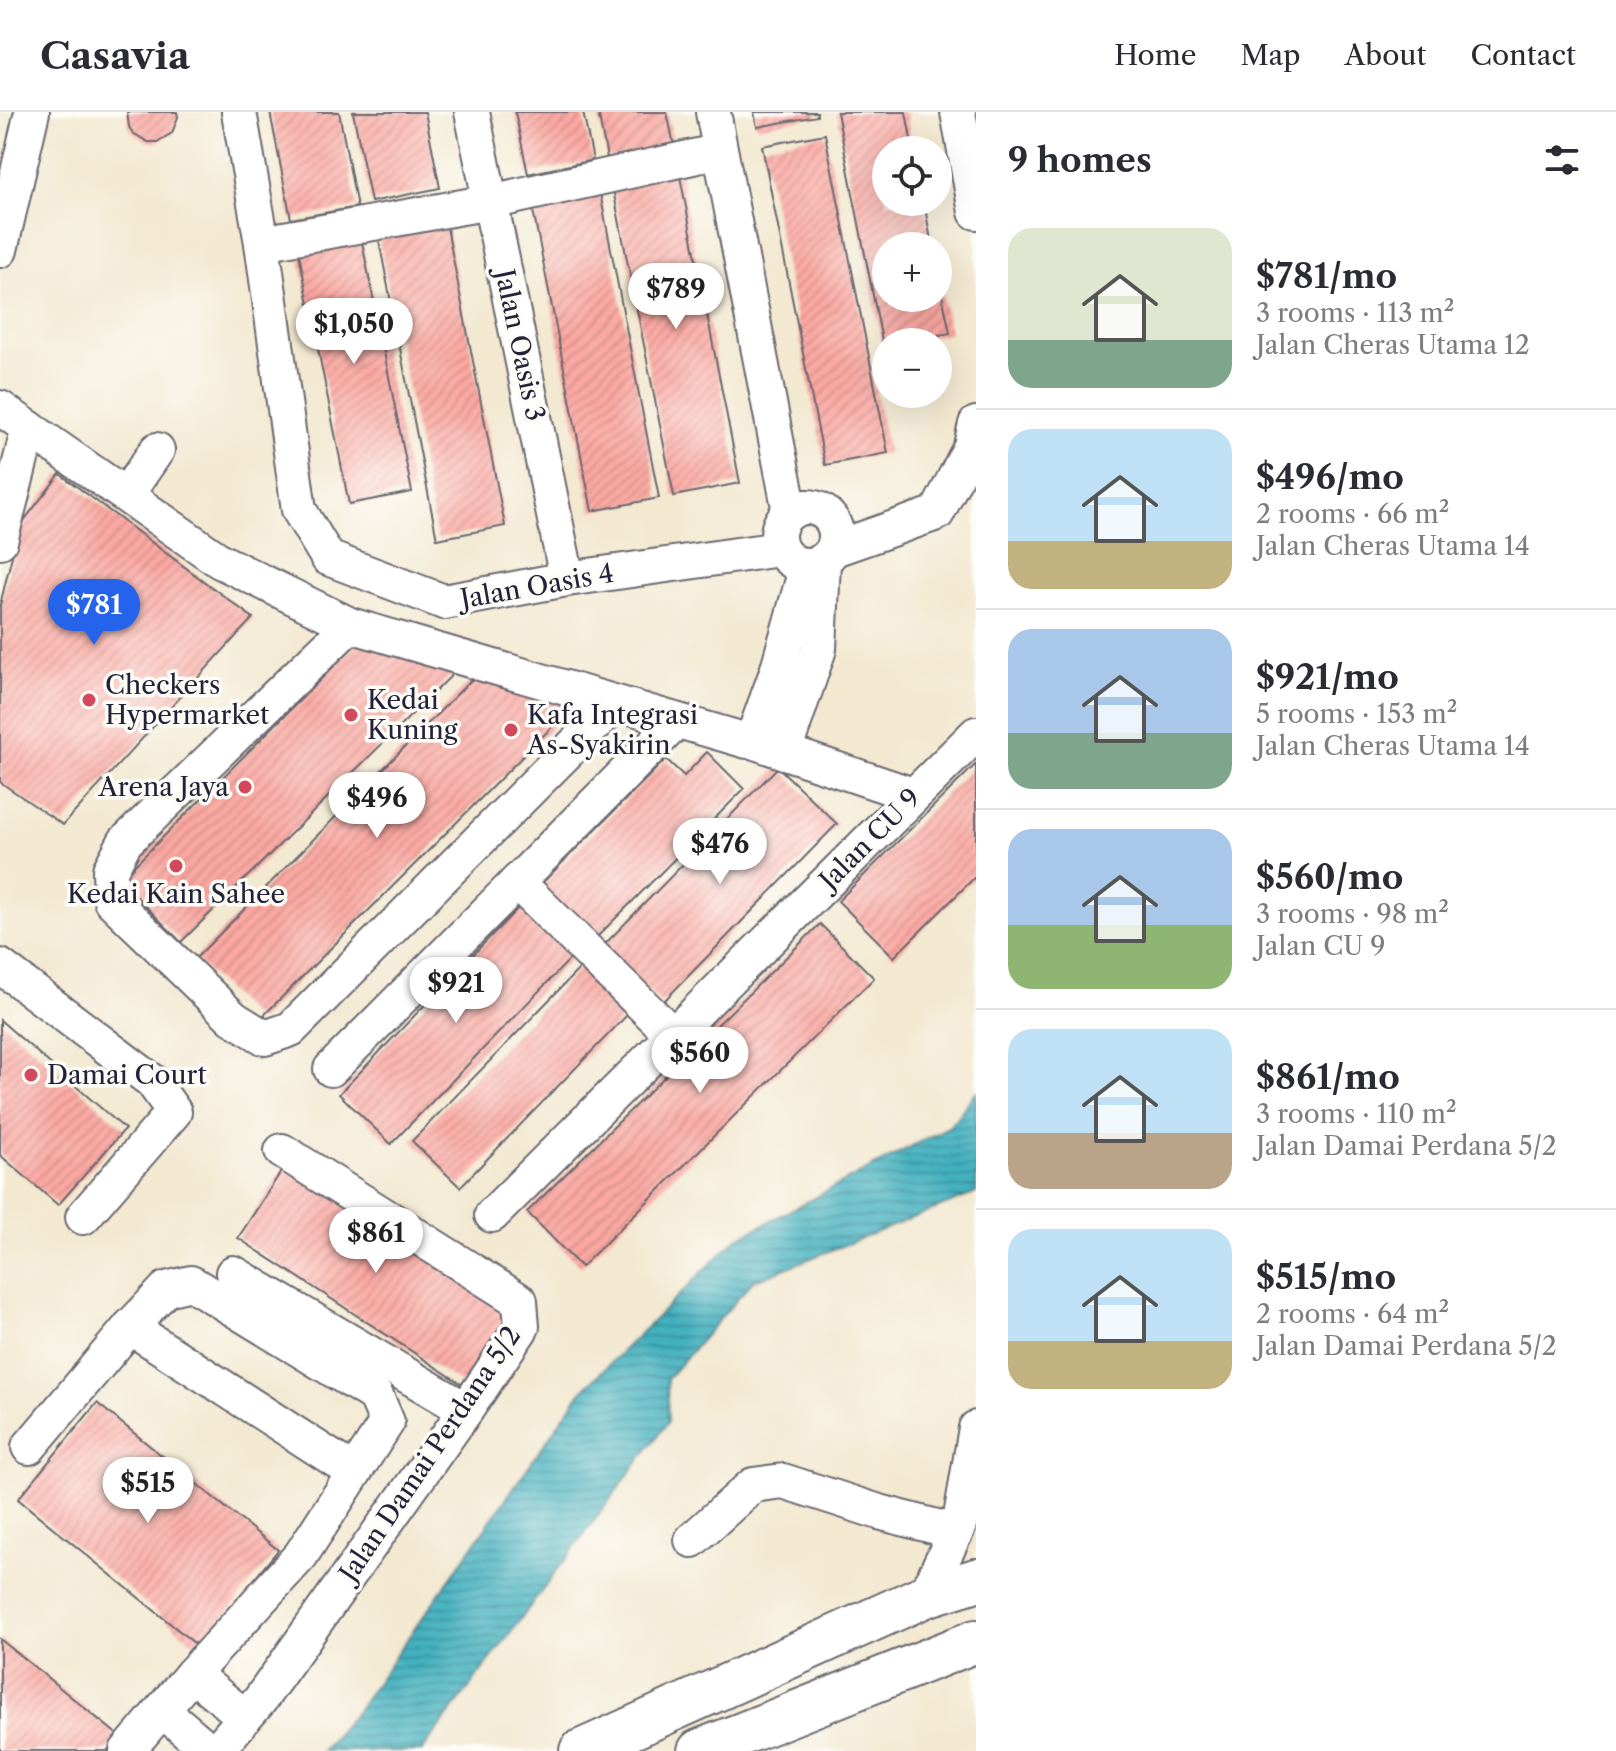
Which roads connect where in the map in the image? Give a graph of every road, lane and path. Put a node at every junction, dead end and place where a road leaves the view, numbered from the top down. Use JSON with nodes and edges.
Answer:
{"nodes":[{"id":1,"x":32,"y":112,"type":"edge"},
{"id":2,"x":239,"y":112,"type":"edge"},
{"id":3,"x":472,"y":112,"type":"edge"},
{"id":4,"x":713,"y":112,"type":"edge"},
{"id":5,"x":958,"y":112,"type":"edge"},
{"id":6,"x":720,"y":151,"type":"junction"},
{"id":7,"x":490,"y":202,"type":"junction"},
{"id":8,"x":976,"y":212,"type":"edge"},
{"id":9,"x":262,"y":243,"type":"junction"},
{"id":10,"x":0,"y":250,"type":"edge"},
{"id":11,"x":0,"y":408,"type":"edge"},
{"id":12,"x":976,"y":424,"type":"edge"},
{"id":13,"x":29,"y":428,"type":"junction"},
{"id":14,"x":157,"y":450,"type":"dead end"},
{"id":15,"x":126,"y":495,"type":"junction"},
{"id":16,"x":790,"y":512,"type":"junction"},
{"id":17,"x":0,"y":541,"type":"edge"},
{"id":18,"x":811,"y":556,"type":"junction"},
{"id":19,"x":567,"y":579,"type":"junction"},
{"id":20,"x":350,"y":625,"type":"junction"},
{"id":21,"x":616,"y":703,"type":"junction"},
{"id":22,"x":677,"y":721,"type":"junction"},
{"id":23,"x":976,"y":734,"type":"edge"},
{"id":24,"x":752,"y":741,"type":"junction"},
{"id":25,"x":784,"y":752,"type":"junction"},
{"id":26,"x":913,"y":795,"type":"junction"},
{"id":27,"x":517,"y":882,"type":"junction"},
{"id":28,"x":0,"y":966,"type":"edge"},
{"id":29,"x":673,"y":1035,"type":"junction"},
{"id":30,"x":331,"y":1069,"type":"dead end"},
{"id":31,"x":282,"y":1151,"type":"dead end"},
{"id":32,"x":492,"y":1215,"type":"dead end"},
{"id":33,"x":83,"y":1217,"type":"dead end"},
{"id":34,"x":233,"y":1273,"type":"dead end"},
{"id":35,"x":130,"y":1327,"type":"junction"},
{"id":36,"x":466,"y":1410,"type":"junction"},
{"id":37,"x":976,"y":1428,"type":"edge"},
{"id":38,"x":29,"y":1447,"type":"dead end"},
{"id":39,"x":354,"y":1472,"type":"junction"},
{"id":40,"x":956,"y":1532,"type":"junction"},
{"id":41,"x":692,"y":1540,"type":"dead end"},
{"id":42,"x":976,"y":1580,"type":"edge"},
{"id":43,"x":925,"y":1596,"type":"junction"},
{"id":44,"x":976,"y":1641,"type":"edge"},
{"id":45,"x":192,"y":1674,"type":"junction"},
{"id":46,"x":162,"y":1710,"type":"junction"},
{"id":47,"x":245,"y":1717,"type":"junction"},
{"id":48,"x":127,"y":1751,"type":"edge"},
{"id":49,"x":213,"y":1751,"type":"edge"},
{"id":50,"x":581,"y":1751,"type":"edge"},
{"id":51,"x":699,"y":1751,"type":"edge"}],
"edges":[{"from":1,"to":10,"type":"street"},
{"from":2,"to":9,"type":"street","name":"Jalan Oasis 4"},
{"from":3,"to":7,"type":"street","name":"Jalan Oasis 3"},
{"from":4,"to":6,"type":"street"},
{"from":5,"to":8,"type":"street"},
{"from":6,"to":7,"type":"street"},
{"from":6,"to":16,"type":"street"},
{"from":7,"to":9,"type":"street"},
{"from":7,"to":19,"type":"street","name":"Jalan Oasis 3"},
{"from":9,"to":19,"type":"street","name":"Jalan Oasis 4"},
{"from":11,"to":13,"type":"street"},
{"from":12,"to":18,"type":"street","name":"Jalan Oasis 4"},
{"from":13,"to":15,"type":"street"},
{"from":13,"to":17,"type":"street"},
{"from":14,"to":15,"type":"street"},
{"from":15,"to":20,"type":"street"},
{"from":16,"to":18,"type":"street"},
{"from":16,"to":18,"type":"street"},
{"from":18,"to":19,"type":"street","name":"Jalan Oasis 4"},
{"from":18,"to":24,"type":"street"},
{"from":18,"to":25,"type":"street"},
{"from":20,"to":21,"type":"street"},
{"from":20,"to":21,"type":"street"},
{"from":21,"to":22,"type":"street"},
{"from":22,"to":24,"type":"street"},
{"from":22,"to":27,"type":"street"},
{"from":23,"to":26,"type":"street","name":"Jalan CU 9"},
{"from":24,"to":25,"type":"street"},
{"from":25,"to":26,"type":"street"},
{"from":26,"to":29,"type":"street","name":"Jalan CU 9"},
{"from":27,"to":29,"type":"street"},
{"from":27,"to":30,"type":"street"},
{"from":28,"to":33,"type":"street"},
{"from":29,"to":32,"type":"street","name":"Jalan CU 9"},
{"from":31,"to":36,"type":"street","name":"Jalan Damai Perdana 5/2"},
{"from":34,"to":36,"type":"street"},
{"from":35,"to":38,"type":"street"},
{"from":35,"to":39,"type":"street"},
{"from":35,"to":39,"type":"street"},
{"from":36,"to":47,"type":"street","name":"Jalan Damai Perdana 5/2"},
{"from":37,"to":40,"type":"street"},
{"from":39,"to":45,"type":"street"},
{"from":40,"to":41,"type":"street"},
{"from":40,"to":43,"type":"street"},
{"from":42,"to":43,"type":"main road"},
{"from":43,"to":50,"type":"main road"},
{"from":44,"to":51,"type":"main road"},
{"from":45,"to":46,"type":"street"},
{"from":45,"to":47,"type":"street"},
{"from":46,"to":48,"type":"street"},
{"from":46,"to":49,"type":"street"},
{"from":47,"to":49,"type":"street","name":"Jalan Damai Perdana 5/2"}]}
